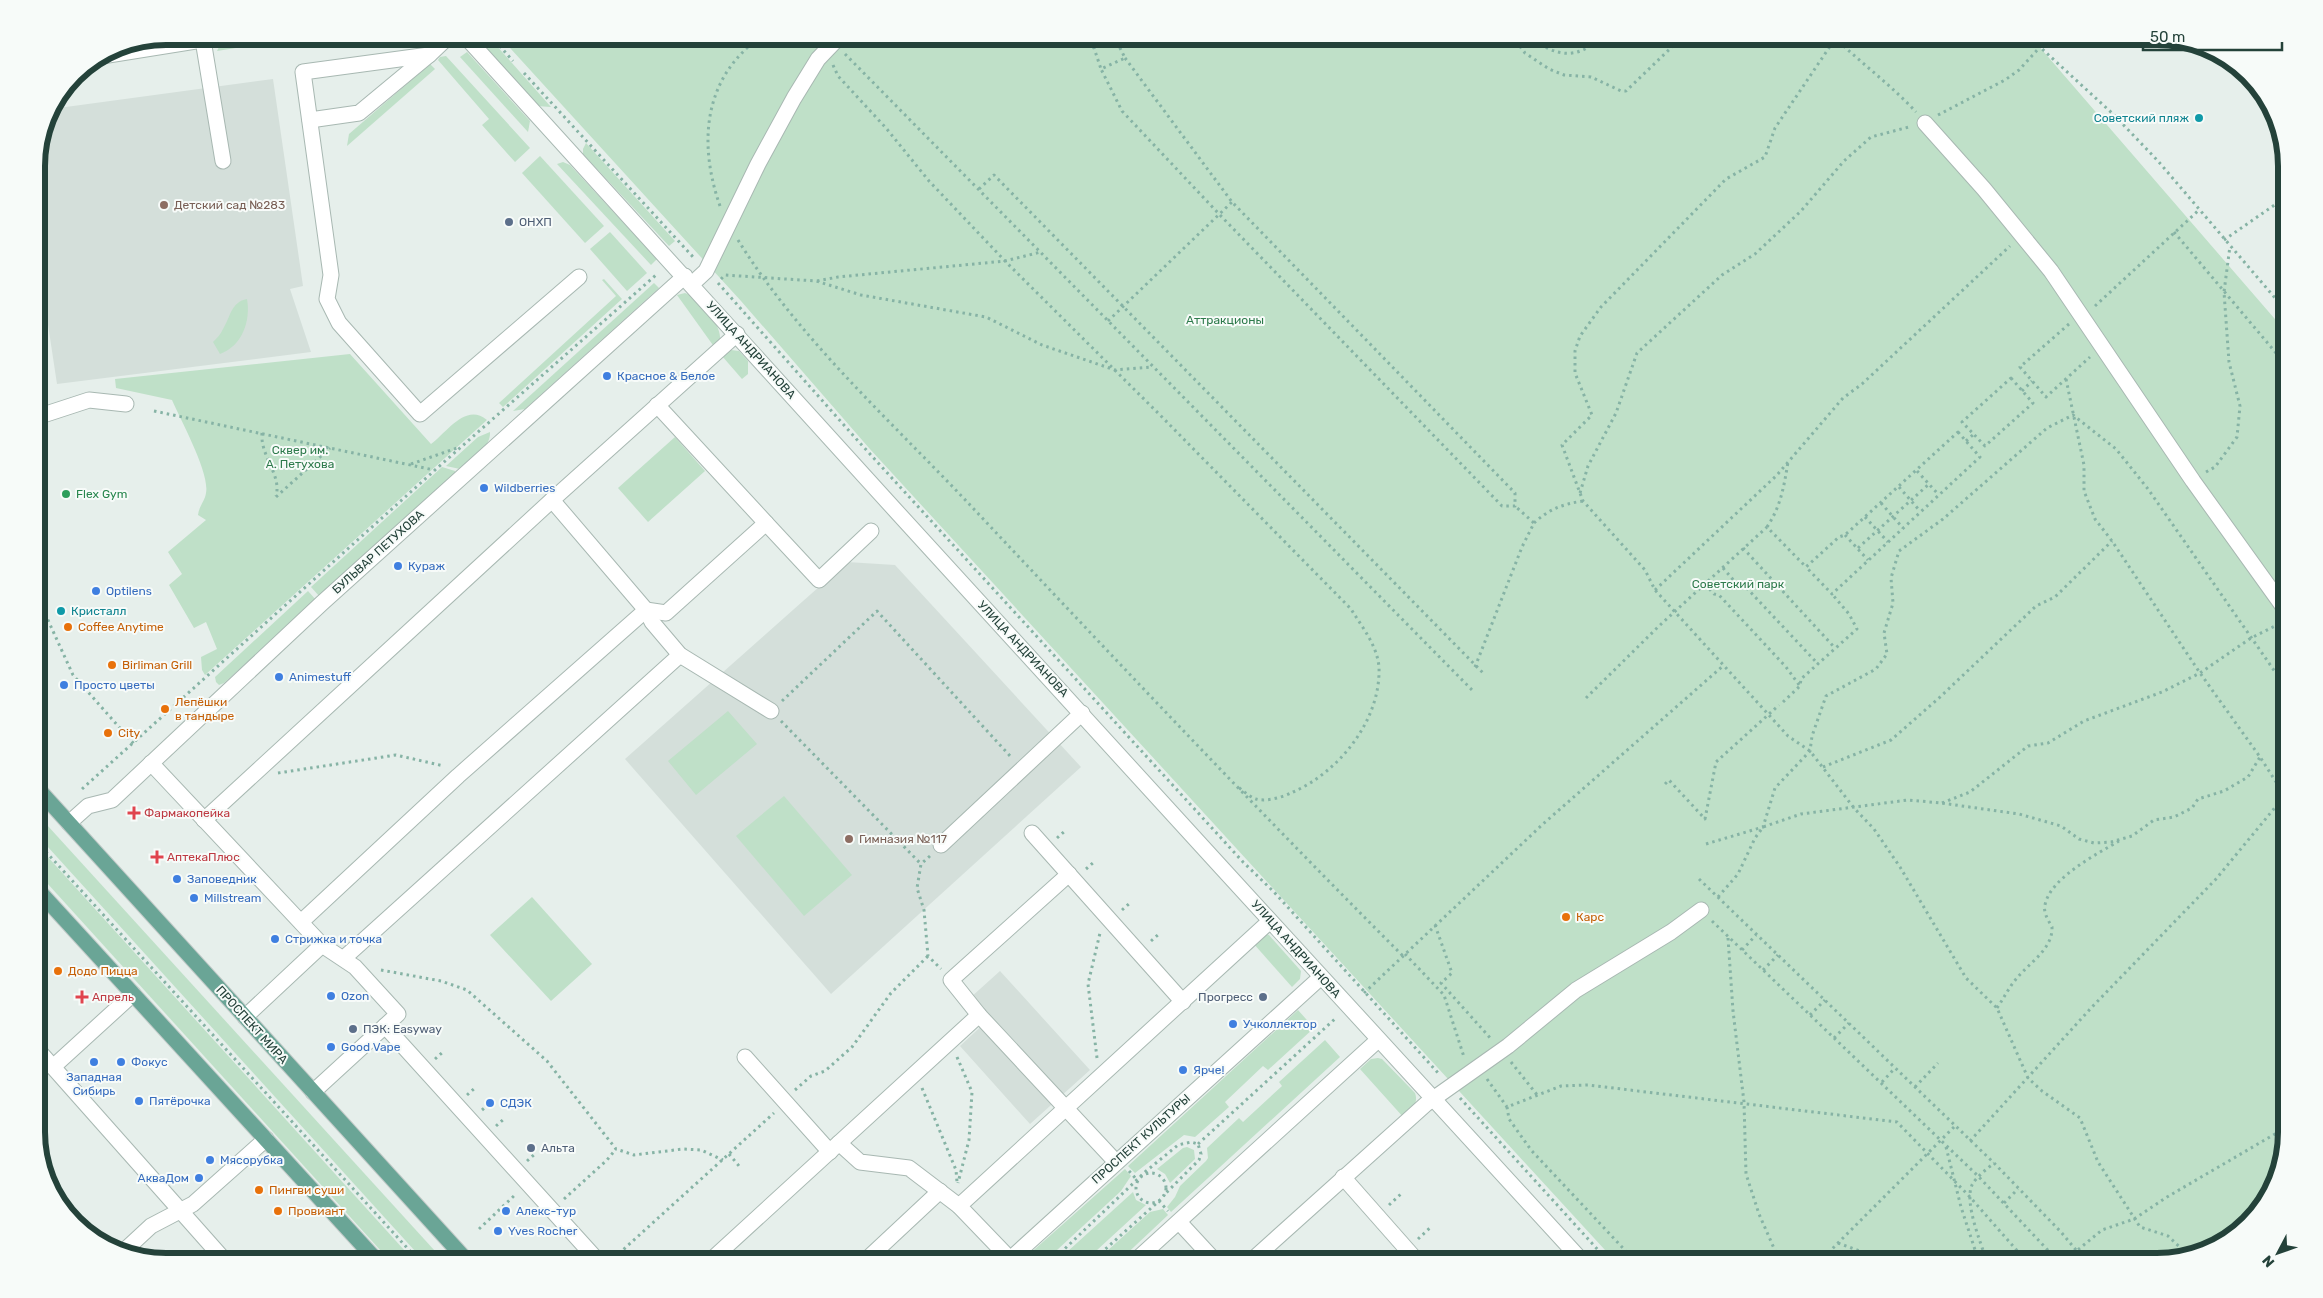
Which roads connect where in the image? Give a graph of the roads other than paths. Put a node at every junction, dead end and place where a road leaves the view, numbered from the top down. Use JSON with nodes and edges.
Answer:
{"nodes":[{"id":1,"x":171,"y":45,"type":"edge"},
{"id":2,"x":204,"y":45,"type":"edge"},
{"id":3,"x":440,"y":45,"type":"edge"},
{"id":4,"x":473,"y":45,"type":"edge"},
{"id":5,"x":832,"y":45,"type":"edge"},
{"id":6,"x":125,"y":52,"type":"edge"},
{"id":7,"x":429,"y":55,"type":"junction"},
{"id":8,"x":310,"y":120,"type":"junction"},
{"id":9,"x":1925,"y":123,"type":"road end"},
{"id":10,"x":223,"y":161,"type":"dead end"},
{"id":11,"x":579,"y":277,"type":"dead end"},
{"id":12,"x":689,"y":280,"type":"junction"},
{"id":13,"x":737,"y":334,"type":"junction"},
{"id":14,"x":126,"y":404,"type":"dead end"},
{"id":15,"x":657,"y":405,"type":"junction"},
{"id":16,"x":45,"y":414,"type":"edge"},
{"id":17,"x":552,"y":500,"type":"junction"},
{"id":18,"x":766,"y":523,"type":"junction"},
{"id":19,"x":871,"y":531,"type":"dead end"},
{"id":20,"x":646,"y":610,"type":"junction"},
{"id":21,"x":2278,"y":613,"type":"edge"},
{"id":22,"x":680,"y":655,"type":"junction"},
{"id":23,"x":771,"y":710,"type":"road end"},
{"id":24,"x":1082,"y":713,"type":"junction"},
{"id":25,"x":152,"y":763,"type":"junction"},
{"id":26,"x":45,"y":798,"type":"edge"},
{"id":27,"x":204,"y":820,"type":"junction"},
{"id":28,"x":69,"y":823,"type":"junction"},
{"id":29,"x":1032,"y":833,"type":"dead end"},
{"id":30,"x":941,"y":845,"type":"dead end"},
{"id":31,"x":1069,"y":874,"type":"junction"},
{"id":32,"x":45,"y":899,"type":"edge"},
{"id":33,"x":1701,"y":910,"type":"road end"},
{"id":34,"x":1270,"y":921,"type":"junction"},
{"id":35,"x":301,"y":922,"type":"junction"},
{"id":36,"x":322,"y":945,"type":"junction"},
{"id":37,"x":350,"y":963,"type":"junction"},
{"id":38,"x":1321,"y":977,"type":"junction"},
{"id":39,"x":132,"y":994,"type":"junction"},
{"id":40,"x":1184,"y":1002,"type":"junction"},
{"id":41,"x":979,"y":1015,"type":"junction"},
{"id":42,"x":245,"y":1017,"type":"junction"},
{"id":43,"x":385,"y":1026,"type":"junction"},
{"id":44,"x":1378,"y":1040,"type":"junction"},
{"id":45,"x":744,"y":1057,"type":"dead end"},
{"id":46,"x":45,"y":1059,"type":"edge"},
{"id":47,"x":53,"y":1067,"type":"junction"},
{"id":48,"x":313,"y":1092,"type":"junction"},
{"id":49,"x":1434,"y":1100,"type":"junction"},
{"id":50,"x":1066,"y":1108,"type":"junction"},
{"id":51,"x":266,"y":1139,"type":"junction"},
{"id":52,"x":835,"y":1148,"type":"junction"},
{"id":53,"x":1116,"y":1162,"type":"junction"},
{"id":54,"x":1343,"y":1178,"type":"junction"},
{"id":55,"x":940,"y":1191,"type":"junction"},
{"id":56,"x":959,"y":1206,"type":"junction"},
{"id":57,"x":180,"y":1211,"type":"junction"},
{"id":58,"x":1179,"y":1222,"type":"junction"},
{"id":59,"x":128,"y":1247,"type":"edge"},
{"id":60,"x":218,"y":1253,"type":"edge"},
{"id":61,"x":370,"y":1253,"type":"edge"},
{"id":62,"x":460,"y":1253,"type":"edge"},
{"id":63,"x":590,"y":1253,"type":"edge"},
{"id":64,"x":719,"y":1253,"type":"edge"},
{"id":65,"x":874,"y":1253,"type":"edge"},
{"id":66,"x":1002,"y":1253,"type":"edge"},
{"id":67,"x":1016,"y":1253,"type":"edge"},
{"id":68,"x":1144,"y":1253,"type":"edge"},
{"id":69,"x":1208,"y":1253,"type":"edge"},
{"id":70,"x":1260,"y":1253,"type":"edge"},
{"id":71,"x":1410,"y":1253,"type":"edge"},
{"id":72,"x":1575,"y":1253,"type":"edge"}],
"edges":[{"from":1,"to":6,"type":"street"},
{"from":2,"to":10,"type":"street"},
{"from":3,"to":7,"type":"street"},
{"from":4,"to":12,"type":"street","name":"УЛИЦА АНДРИАНОВА"},
{"from":5,"to":12,"type":"street","name":"БУЛЬВАР ПЕТУХОВА"},
{"from":7,"to":8,"type":"street"},
{"from":7,"to":8,"type":"street"},
{"from":8,"to":11,"type":"street"},
{"from":9,"to":21,"type":"street"},
{"from":12,"to":13,"type":"street","name":"УЛИЦА АНДРИАНОВА"},
{"from":12,"to":25,"type":"street","name":"БУЛЬВАР ПЕТУХОВА"},
{"from":13,"to":15,"type":"street"},
{"from":13,"to":24,"type":"street","name":"УЛИЦА АНДРИАНОВА"},
{"from":14,"to":16,"type":"street"},
{"from":15,"to":17,"type":"street"},
{"from":15,"to":18,"type":"street"},
{"from":17,"to":20,"type":"street"},
{"from":17,"to":27,"type":"street"},
{"from":18,"to":19,"type":"street"},
{"from":18,"to":20,"type":"street"},
{"from":20,"to":22,"type":"street"},
{"from":20,"to":35,"type":"street"},
{"from":22,"to":23,"type":"street"},
{"from":22,"to":37,"type":"street"},
{"from":24,"to":30,"type":"street"},
{"from":24,"to":34,"type":"street","name":"УЛИЦА АНДРИАНОВА"},
{"from":25,"to":27,"type":"street"},
{"from":25,"to":28,"type":"street","name":"БУЛЬВАР ПЕТУХОВА"},
{"from":26,"to":28,"type":"main road","name":"ПРОСПЕКТ МИРА"},
{"from":27,"to":35,"type":"street"},
{"from":28,"to":42,"type":"main road","name":"ПРОСПЕКТ МИРА"},
{"from":29,"to":31,"type":"street"},
{"from":31,"to":40,"type":"street"},
{"from":31,"to":41,"type":"street"},
{"from":32,"to":39,"type":"main road"},
{"from":33,"to":49,"type":"street"},
{"from":34,"to":38,"type":"street","name":"УЛИЦА АНДРИАНОВА"},
{"from":34,"to":40,"type":"street"},
{"from":35,"to":36,"type":"street"},
{"from":36,"to":37,"type":"street"},
{"from":36,"to":42,"type":"street"},
{"from":37,"to":43,"type":"street"},
{"from":38,"to":44,"type":"street","name":"УЛИЦА АНДРИАНОВА"},
{"from":38,"to":53,"type":"street","name":"ПРОСПЕКТ КУЛЬТУРЫ"},
{"from":39,"to":47,"type":"street"},
{"from":39,"to":51,"type":"main road"},
{"from":40,"to":50,"type":"street"},
{"from":41,"to":50,"type":"street"},
{"from":41,"to":52,"type":"street"},
{"from":42,"to":48,"type":"main road","name":"ПРОСПЕКТ МИРА"},
{"from":43,"to":48,"type":"street"},
{"from":43,"to":63,"type":"street"},
{"from":44,"to":49,"type":"street","name":"УЛИЦА АНДРИАНОВА"},
{"from":44,"to":58,"type":"street"},
{"from":45,"to":52,"type":"street"},
{"from":46,"to":47,"type":"street"},
{"from":47,"to":57,"type":"street"},
{"from":48,"to":62,"type":"main road","name":"ПРОСПЕКТ МИРА"},
{"from":49,"to":54,"type":"street"},
{"from":49,"to":72,"type":"street","name":"УЛИЦА АНДРИАНОВА"},
{"from":50,"to":53,"type":"street"},
{"from":50,"to":56,"type":"street"},
{"from":51,"to":57,"type":"street"},
{"from":51,"to":61,"type":"main road"},
{"from":52,"to":55,"type":"street"},
{"from":52,"to":64,"type":"street"},
{"from":53,"to":67,"type":"street","name":"ПРОСПЕКТ КУЛЬТУРЫ"},
{"from":54,"to":70,"type":"street"},
{"from":54,"to":71,"type":"street"},
{"from":55,"to":56,"type":"street"},
{"from":55,"to":65,"type":"street"},
{"from":56,"to":66,"type":"street"},
{"from":57,"to":59,"type":"street"},
{"from":57,"to":60,"type":"street"},
{"from":58,"to":68,"type":"street"},
{"from":58,"to":69,"type":"street"}]}
